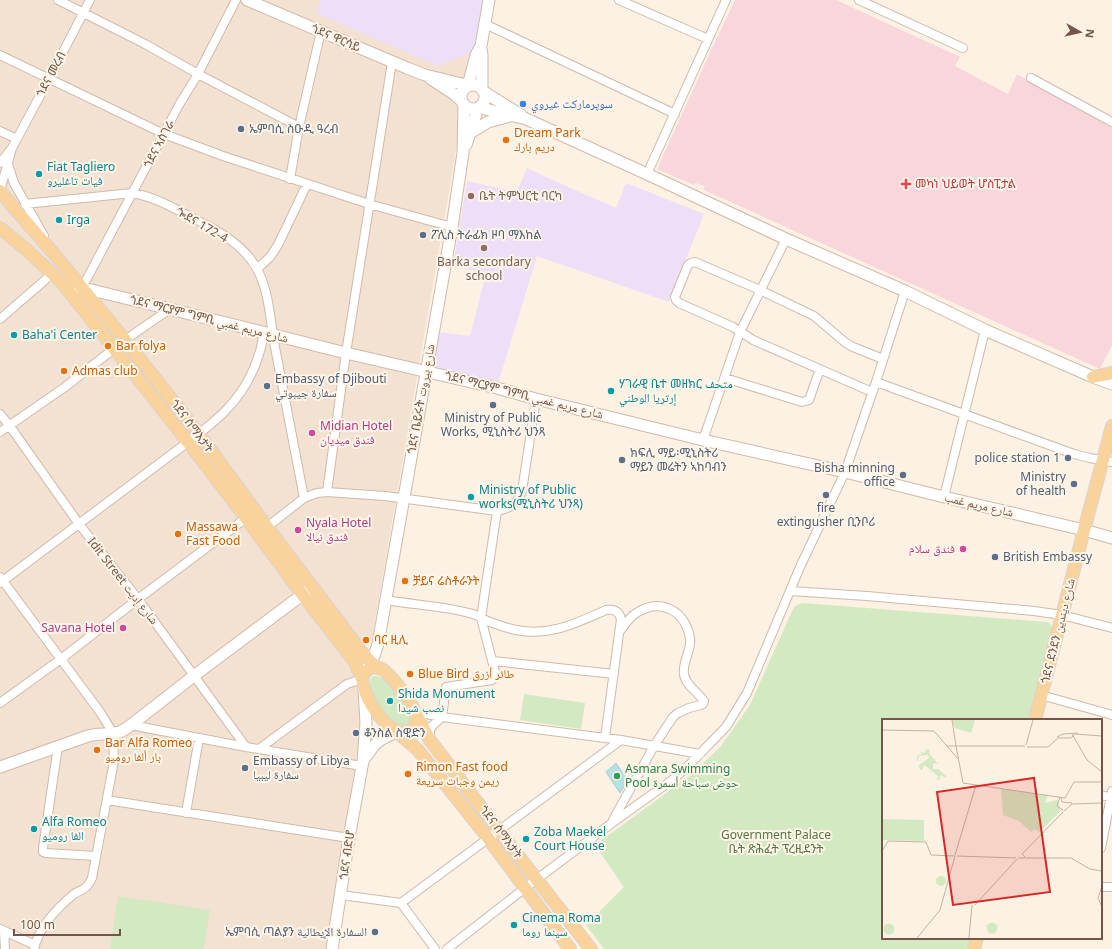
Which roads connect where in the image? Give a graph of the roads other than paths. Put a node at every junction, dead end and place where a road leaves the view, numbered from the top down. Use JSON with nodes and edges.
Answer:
{"nodes":[{"id":1,"x":58,"y":0,"type":"edge"},
{"id":2,"x":90,"y":0,"type":"edge"},
{"id":3,"x":236,"y":0,"type":"edge"},
{"id":4,"x":248,"y":0,"type":"edge"},
{"id":5,"x":489,"y":0,"type":"edge"},
{"id":6,"x":619,"y":0,"type":"edge"},
{"id":7,"x":726,"y":0,"type":"edge"},
{"id":8,"x":859,"y":0,"type":"edge"},
{"id":9,"x":83,"y":13,"type":"junction"},
{"id":10,"x":485,"y":24,"type":"junction"},
{"id":11,"x":321,"y":31,"type":"junction"},
{"id":12,"x":708,"y":39,"type":"junction"},
{"id":13,"x":481,"y":46,"type":"junction"},
{"id":14,"x":963,"y":48,"type":"dead end"},
{"id":15,"x":0,"y":55,"type":"edge"},
{"id":16,"x":392,"y":62,"type":"junction"},
{"id":17,"x":198,"y":74,"type":"junction"},
{"id":18,"x":425,"y":75,"type":"junction"},
{"id":19,"x":1031,"y":78,"type":"dead end"},
{"id":20,"x":49,"y":79,"type":"junction"},
{"id":21,"x":468,"y":86,"type":"junction"},
{"id":22,"x":483,"y":91,"type":"junction"},
{"id":23,"x":463,"y":102,"type":"junction"},
{"id":24,"x":479,"y":107,"type":"junction"},
{"id":25,"x":675,"y":114,"type":"junction"},
{"id":26,"x":511,"y":116,"type":"junction"},
{"id":27,"x":524,"y":118,"type":"junction"},
{"id":28,"x":1112,"y":122,"type":"edge"},
{"id":29,"x":299,"y":127,"type":"junction"},
{"id":30,"x":0,"y":131,"type":"edge"},
{"id":31,"x":470,"y":133,"type":"junction"},
{"id":32,"x":164,"y":134,"type":"junction"},
{"id":33,"x":17,"y":139,"type":"junction"},
{"id":34,"x":463,"y":153,"type":"junction"},
{"id":35,"x":4,"y":164,"type":"edge"},
{"id":36,"x":647,"y":174,"type":"junction"},
{"id":37,"x":290,"y":179,"type":"junction"},
{"id":38,"x":307,"y":184,"type":"junction"},
{"id":39,"x":0,"y":191,"type":"edge"},
{"id":40,"x":132,"y":193,"type":"junction"},
{"id":41,"x":0,"y":200,"type":"edge"},
{"id":42,"x":25,"y":204,"type":"junction"},
{"id":43,"x":369,"y":204,"type":"junction"},
{"id":44,"x":452,"y":227,"type":"junction"},
{"id":45,"x":0,"y":228,"type":"edge"},
{"id":46,"x":786,"y":239,"type":"junction"},
{"id":47,"x":55,"y":255,"type":"junction"},
{"id":48,"x":257,"y":269,"type":"junction"},
{"id":49,"x":52,"y":274,"type":"junction"},
{"id":50,"x":63,"y":284,"type":"junction"},
{"id":51,"x":82,"y":288,"type":"junction"},
{"id":52,"x":760,"y":290,"type":"junction"},
{"id":53,"x":905,"y":291,"type":"junction"},
{"id":54,"x":170,"y":309,"type":"junction"},
{"id":55,"x":0,"y":320,"type":"edge"},
{"id":56,"x":985,"y":330,"type":"junction"},
{"id":57,"x":740,"y":332,"type":"junction"},
{"id":58,"x":268,"y":333,"type":"junction"},
{"id":59,"x":125,"y":340,"type":"junction"},
{"id":60,"x":113,"y":349,"type":"junction"},
{"id":61,"x":346,"y":353,"type":"junction"},
{"id":62,"x":883,"y":359,"type":"junction"},
{"id":63,"x":820,"y":369,"type":"junction"},
{"id":64,"x":426,"y":371,"type":"junction"},
{"id":65,"x":1112,"y":373,"type":"edge"},
{"id":66,"x":1093,"y":377,"type":"junction"},
{"id":67,"x":725,"y":378,"type":"junction"},
{"id":68,"x":876,"y":382,"type":"junction"},
{"id":69,"x":1112,"y":384,"type":"edge"},
{"id":70,"x":872,"y":392,"type":"junction"},
{"id":71,"x":536,"y":399,"type":"junction"},
{"id":72,"x":0,"y":414,"type":"edge"},
{"id":73,"x":965,"y":415,"type":"junction"},
{"id":74,"x":9,"y":425,"type":"junction"},
{"id":75,"x":1112,"y":426,"type":"edge"},
{"id":76,"x":0,"y":432,"type":"edge"},
{"id":77,"x":198,"y":434,"type":"junction"},
{"id":78,"x":703,"y":440,"type":"junction"},
{"id":79,"x":188,"y":442,"type":"junction"},
{"id":80,"x":1107,"y":461,"type":"edge"},
{"id":81,"x":845,"y":472,"type":"junction"},
{"id":82,"x":327,"y":492,"type":"junction"},
{"id":83,"x":944,"y":497,"type":"junction"},
{"id":84,"x":304,"y":498,"type":"junction"},
{"id":85,"x":403,"y":499,"type":"junction"},
{"id":86,"x":256,"y":511,"type":"junction"},
{"id":87,"x":497,"y":511,"type":"junction"},
{"id":88,"x":246,"y":518,"type":"junction"},
{"id":89,"x":79,"y":524,"type":"junction"},
{"id":90,"x":267,"y":527,"type":"junction"},
{"id":91,"x":1084,"y":530,"type":"junction"},
{"id":92,"x":1112,"y":538,"type":"edge"},
{"id":93,"x":1,"y":580,"type":"edge"},
{"id":94,"x":313,"y":587,"type":"junction"},
{"id":95,"x":790,"y":591,"type":"junction"},
{"id":96,"x":302,"y":594,"type":"junction"},
{"id":97,"x":138,"y":599,"type":"junction"},
{"id":98,"x":386,"y":600,"type":"junction"},
{"id":99,"x":1062,"y":615,"type":"junction"},
{"id":100,"x":481,"y":618,"type":"junction"},
{"id":101,"x":1112,"y":628,"type":"edge"},
{"id":102,"x":620,"y":630,"type":"junction"},
{"id":103,"x":378,"y":644,"type":"junction"},
{"id":104,"x":61,"y":659,"type":"junction"},
{"id":105,"x":493,"y":661,"type":"junction"},
{"id":106,"x":371,"y":673,"type":"junction"},
{"id":107,"x":614,"y":674,"type":"junction"},
{"id":108,"x":195,"y":675,"type":"junction"},
{"id":109,"x":1041,"y":695,"type":"junction"},
{"id":110,"x":0,"y":703,"type":"edge"},
{"id":111,"x":415,"y":712,"type":"junction"},
{"id":112,"x":1112,"y":715,"type":"edge"},
{"id":113,"x":442,"y":717,"type":"junction"},
{"id":114,"x":1035,"y":719,"type":"edge"},
{"id":115,"x":131,"y":725,"type":"junction"},
{"id":116,"x":397,"y":732,"type":"junction"},
{"id":117,"x":113,"y":733,"type":"junction"},
{"id":118,"x":199,"y":738,"type":"junction"},
{"id":119,"x":605,"y":738,"type":"junction"},
{"id":120,"x":430,"y":739,"type":"junction"},
{"id":121,"x":621,"y":740,"type":"junction"},
{"id":122,"x":58,"y":746,"type":"junction"},
{"id":123,"x":654,"y":746,"type":"junction"},
{"id":124,"x":246,"y":747,"type":"junction"},
{"id":125,"x":259,"y":749,"type":"junction"},
{"id":126,"x":700,"y":754,"type":"junction"},
{"id":127,"x":362,"y":764,"type":"junction"},
{"id":128,"x":0,"y":767,"type":"edge"},
{"id":129,"x":1112,"y":795,"type":"edge"},
{"id":130,"x":1102,"y":796,"type":"edge"},
{"id":131,"x":107,"y":800,"type":"junction"},
{"id":132,"x":186,"y":813,"type":"junction"},
{"id":133,"x":612,"y":822,"type":"junction"},
{"id":134,"x":499,"y":830,"type":"junction"},
{"id":135,"x":349,"y":838,"type":"junction"},
{"id":136,"x":488,"y":838,"type":"junction"},
{"id":137,"x":1102,"y":843,"type":"edge"},
{"id":138,"x":96,"y":856,"type":"junction"},
{"id":139,"x":537,"y":880,"type":"junction"},
{"id":140,"x":525,"y":888,"type":"junction"},
{"id":141,"x":341,"y":895,"type":"junction"},
{"id":142,"x":401,"y":903,"type":"junction"},
{"id":143,"x":2,"y":930,"type":"edge"},
{"id":144,"x":977,"y":939,"type":"edge"},
{"id":145,"x":34,"y":947,"type":"edge"},
{"id":146,"x":5,"y":949,"type":"edge"},
{"id":147,"x":332,"y":949,"type":"edge"},
{"id":148,"x":435,"y":949,"type":"edge"},
{"id":149,"x":447,"y":949,"type":"edge"},
{"id":150,"x":570,"y":949,"type":"edge"},
{"id":151,"x":592,"y":949,"type":"edge"},
{"id":152,"x":974,"y":949,"type":"edge"}],
"edges":[{"from":1,"to":9,"type":"street"},
{"from":2,"to":9,"type":"street","name":"ጎደና መረብ"},
{"from":3,"to":17,"type":"street","name":"ጎደና ኣስገራ"},
{"from":4,"to":11,"type":"main road","name":"ጎደና ዋርሳይ"},
{"from":5,"to":10,"type":"main road"},
{"from":6,"to":12,"type":"street"},
{"from":7,"to":12,"type":"street"},
{"from":8,"to":14,"type":"street"},
{"from":9,"to":17,"type":"street"},
{"from":9,"to":20,"type":"street","name":"ጎደና መረብ"},
{"from":10,"to":13,"type":"main road"},
{"from":10,"to":25,"type":"street"},
{"from":11,"to":16,"type":"main road","name":"ጎደና ዋርሳይ"},
{"from":11,"to":29,"type":"street"},
{"from":12,"to":25,"type":"street"},
{"from":13,"to":21,"type":"main road"},
{"from":13,"to":22,"type":"main road"},
{"from":15,"to":20,"type":"street"},
{"from":16,"to":18,"type":"main road","name":"ጎደና ዋርሳይ"},
{"from":16,"to":43,"type":"street"},
{"from":17,"to":29,"type":"street"},
{"from":17,"to":32,"type":"street","name":"ጎደና ኣስገራ"},
{"from":18,"to":21,"type":"main road","name":"ጎደና ዋርሳይ"},
{"from":18,"to":23,"type":"main road","name":"ጎደና ዋርሳይ"},
{"from":19,"to":28,"type":"street"},
{"from":20,"to":32,"type":"street"},
{"from":20,"to":33,"type":"street","name":"ጎደና መረብ"},
{"from":21,"to":22,"type":"main road"},
{"from":21,"to":23,"type":"main road"},
{"from":22,"to":24,"type":"main road"},
{"from":22,"to":27,"type":"main road"},
{"from":23,"to":24,"type":"main road"},
{"from":23,"to":34,"type":"main road"},
{"from":24,"to":26,"type":"main road"},
{"from":24,"to":31,"type":"main road"},
{"from":25,"to":36,"type":"street"},
{"from":26,"to":27,"type":"main road"},
{"from":26,"to":31,"type":"main road"},
{"from":27,"to":36,"type":"main road"},
{"from":29,"to":37,"type":"street"},
{"from":30,"to":33,"type":"street"},
{"from":31,"to":34,"type":"main road"},
{"from":32,"to":37,"type":"street"},
{"from":32,"to":40,"type":"street","name":"ጎደና ኣስገራ"},
{"from":33,"to":35,"type":"street","name":"ጎደና መረብ"},
{"from":34,"to":44,"type":"main road","name":"ጎደና ቤይሩት شارع بيروت"},
{"from":35,"to":39,"type":"street","name":"ጎደና መረብ"},
{"from":35,"to":42,"type":"street"},
{"from":36,"to":46,"type":"main road"},
{"from":37,"to":38,"type":"street"},
{"from":38,"to":43,"type":"street"},
{"from":38,"to":48,"type":"street"},
{"from":39,"to":41,"type":"main road"},
{"from":39,"to":47,"type":"main road","name":"ጎደና ሰማእታት"},
{"from":40,"to":42,"type":"street","name":"ጐደና 172-4"},
{"from":40,"to":48,"type":"street","name":"ጐደና 172-4"},
{"from":40,"to":51,"type":"street","name":"ጎደና ኣስገራ"},
{"from":42,"to":47,"type":"street"},
{"from":43,"to":44,"type":"street"},
{"from":43,"to":61,"type":"street"},
{"from":44,"to":64,"type":"main road","name":"ጎደና ቤይሩት شارع بيروت"},
{"from":45,"to":49,"type":"main road","name":"ጎደና ሰማእታት"},
{"from":46,"to":52,"type":"street"},
{"from":46,"to":53,"type":"main road"},
{"from":47,"to":51,"type":"main road","name":"ጎደና ሰማእታት"},
{"from":48,"to":58,"type":"street","name":"ጐደና 172-4"},
{"from":49,"to":50,"type":"main road","name":"ጎደና ሰማእታት"},
{"from":49,"to":55,"type":"street"},
{"from":50,"to":51,"type":"main road","name":"ጎደና ማርያም ግምቢ شارع مريم غمبي"},
{"from":50,"to":60,"type":"main road","name":"ጎደና ሰማእታት"},
{"from":51,"to":54,"type":"main road","name":"ጎደና ማርያም ግምቢ شارع مريم غمبي"},
{"from":51,"to":59,"type":"main road","name":"ጎደና ሰማእታት"},
{"from":52,"to":57,"type":"street"},
{"from":52,"to":57,"type":"street"},
{"from":52,"to":62,"type":"street"},
{"from":53,"to":56,"type":"main road"},
{"from":53,"to":62,"type":"street"},
{"from":54,"to":58,"type":"main road","name":"ጎደና ማርያም ግምቢ شارع مريم غمبي"},
{"from":54,"to":59,"type":"street"},
{"from":56,"to":66,"type":"main road"},
{"from":56,"to":73,"type":"street"},
{"from":57,"to":63,"type":"street"},
{"from":57,"to":67,"type":"street"},
{"from":58,"to":61,"type":"main road","name":"ጎደና ማርያም ግምቢ شارع مريم غمبي"},
{"from":58,"to":77,"type":"street"},
{"from":58,"to":84,"type":"street","name":"ጐደና 172-4"},
{"from":59,"to":60,"type":"street"},
{"from":59,"to":77,"type":"main road","name":"ጎደና ሰማእታት"},
{"from":60,"to":74,"type":"street"},
{"from":60,"to":79,"type":"main road","name":"ጎደና ሰማእታት"},
{"from":61,"to":64,"type":"main road","name":"ጎደና ማርያም ግምቢ شارع مريم غمبي"},
{"from":61,"to":82,"type":"street"},
{"from":62,"to":68,"type":"street"},
{"from":63,"to":67,"type":"street"},
{"from":63,"to":70,"type":"street"},
{"from":64,"to":71,"type":"main road","name":"ጎደና ማርያም ግምቢ شارع مريم غمبي"},
{"from":64,"to":85,"type":"main road","name":"ጎደና ቤይሩት شارع بيروت"},
{"from":65,"to":66,"type":"main road"},
{"from":66,"to":69,"type":"main road"},
{"from":67,"to":78,"type":"street"},
{"from":68,"to":70,"type":"street"},
{"from":68,"to":73,"type":"street"},
{"from":70,"to":81,"type":"street"},
{"from":71,"to":78,"type":"main road","name":"ጎደና ማርያም ግምቢ شارع مريم غمبي"},
{"from":71,"to":87,"type":"street"},
{"from":72,"to":74,"type":"street","name":"Idit Street شارع إديت"},
{"from":73,"to":80,"type":"street"},
{"from":73,"to":83,"type":"street"},
{"from":74,"to":76,"type":"street"},
{"from":74,"to":89,"type":"street","name":"Idit Street شارع إديت"},
{"from":75,"to":80,"type":"main road","name":"ጎደና ደንደን شارع ديندين"},
{"from":77,"to":79,"type":"street"},
{"from":77,"to":86,"type":"main road","name":"ጎደና ሰማእታት"},
{"from":78,"to":81,"type":"main road","name":"ጎደና ማርያም ግምቢ شارع مريم غمبي"},
{"from":79,"to":88,"type":"main road","name":"ጎደና ሰማእታት"},
{"from":79,"to":89,"type":"street"},
{"from":80,"to":91,"type":"main road","name":"ጎደና ደንደን شارع ديندين"},
{"from":81,"to":83,"type":"main road","name":"شارع مريم غمب"},
{"from":81,"to":95,"type":"street"},
{"from":82,"to":84,"type":"street"},
{"from":82,"to":85,"type":"street"},
{"from":83,"to":91,"type":"main road","name":"شارع مريم غمب"},
{"from":84,"to":90,"type":"street"},
{"from":85,"to":87,"type":"street"},
{"from":85,"to":98,"type":"main road","name":"ጎደና ቤይሩት شارع بيروت"},
{"from":86,"to":88,"type":"street"},
{"from":86,"to":90,"type":"main road","name":"ጎደና ሰማእታት"},
{"from":87,"to":100,"type":"street"},
{"from":88,"to":96,"type":"main road","name":"ጎደና ሰማእታት"},
{"from":88,"to":97,"type":"street"},
{"from":89,"to":93,"type":"street"},
{"from":89,"to":97,"type":"street","name":"Idit Street شارع إديت"},
{"from":90,"to":94,"type":"main road","name":"ጎደና ሰማእታት"},
{"from":91,"to":92,"type":"main road","name":"شارع مريم غمب"},
{"from":91,"to":99,"type":"main road","name":"ጎደና ደንደን شارع ديندين"},
{"from":93,"to":104,"type":"street"},
{"from":94,"to":96,"type":"main road"},
{"from":94,"to":106,"type":"main road","name":"ጎደና ሰማእታት"},
{"from":95,"to":99,"type":"street"},
{"from":95,"to":126,"type":"street"},
{"from":96,"to":106,"type":"main road","name":"ጎደና ሰማእታት"},
{"from":96,"to":108,"type":"main road"},
{"from":97,"to":104,"type":"street"},
{"from":97,"to":108,"type":"street","name":"Idit Street شارع إديت"},
{"from":98,"to":100,"type":"street"},
{"from":98,"to":103,"type":"main road","name":"ጎደና ቤይሩት شارع بيروت"},
{"from":99,"to":101,"type":"street"},
{"from":99,"to":109,"type":"main road","name":"ጎደና ደንደን شارع ديندين"},
{"from":100,"to":102,"type":"street"},
{"from":100,"to":105,"type":"street"},
{"from":102,"to":107,"type":"street"},
{"from":102,"to":123,"type":"street"},
{"from":103,"to":106,"type":"main road"},
{"from":103,"to":106,"type":"main road"},
{"from":104,"to":110,"type":"street"},
{"from":104,"to":117,"type":"street"},
{"from":105,"to":107,"type":"street"},
{"from":105,"to":113,"type":"street"},
{"from":106,"to":111,"type":"main road","name":"ጎደና ሰማእታት"},
{"from":106,"to":116,"type":"main road","name":"ጎደና ሰማእታት"},
{"from":106,"to":125,"type":"street"},
{"from":106,"to":127,"type":"main road","name":"ጎደና ብድሆ"},
{"from":107,"to":119,"type":"street"},
{"from":108,"to":115,"type":"main road"},
{"from":108,"to":124,"type":"street","name":"Idit Street شارع إديت"},
{"from":109,"to":112,"type":"street"},
{"from":109,"to":114,"type":"main road","name":"ጎደና ደንደን شارع ديندين"},
{"from":111,"to":113,"type":"street"},
{"from":111,"to":116,"type":"main road"},
{"from":111,"to":120,"type":"main road","name":"ጎደና ሰማእታት"},
{"from":113,"to":119,"type":"street"},
{"from":113,"to":120,"type":"street"},
{"from":115,"to":117,"type":"main road"},
{"from":115,"to":118,"type":"street"},
{"from":116,"to":127,"type":"main road"},
{"from":116,"to":136,"type":"main road","name":"ጎደና ሰማእታት"},
{"from":117,"to":122,"type":"main road"},
{"from":117,"to":131,"type":"street"},
{"from":118,"to":124,"type":"street"},
{"from":118,"to":132,"type":"street"},
{"from":119,"to":121,"type":"street"},
{"from":120,"to":134,"type":"main road","name":"ጎደና ሰማእታት"},
{"from":121,"to":123,"type":"street"},
{"from":121,"to":134,"type":"street"},
{"from":122,"to":128,"type":"main road"},
{"from":122,"to":138,"type":"street"},
{"from":123,"to":126,"type":"street"},
{"from":123,"to":133,"type":"street"},
{"from":124,"to":125,"type":"street"},
{"from":125,"to":127,"type":"street"},
{"from":126,"to":133,"type":"street"},
{"from":127,"to":135,"type":"main road","name":"ጎደና ብድሆ"},
{"from":129,"to":130,"type":"street"},
{"from":129,"to":137,"type":"street"},
{"from":131,"to":132,"type":"street"},
{"from":131,"to":138,"type":"street"},
{"from":132,"to":135,"type":"street"},
{"from":133,"to":139,"type":"street"},
{"from":134,"to":136,"type":"street"},
{"from":134,"to":139,"type":"main road","name":"ጎደና ሰማእታት"},
{"from":135,"to":141,"type":"main road","name":"ጎደና ብድሆ"},
{"from":136,"to":140,"type":"main road","name":"ጎደና ሰማእታት"},
{"from":136,"to":142,"type":"street"},
{"from":138,"to":145,"type":"street"},
{"from":139,"to":140,"type":"street"},
{"from":139,"to":151,"type":"main road","name":"ጎደና ሰማእታት"},
{"from":140,"to":149,"type":"street"},
{"from":140,"to":150,"type":"main road","name":"ጎደና ሰማእታት"},
{"from":141,"to":142,"type":"street"},
{"from":141,"to":147,"type":"main road","name":"ጎደና ብድሆ"},
{"from":142,"to":148,"type":"street"},
{"from":143,"to":145,"type":"street"},
{"from":143,"to":146,"type":"street"},
{"from":144,"to":152,"type":"main road"}]}
